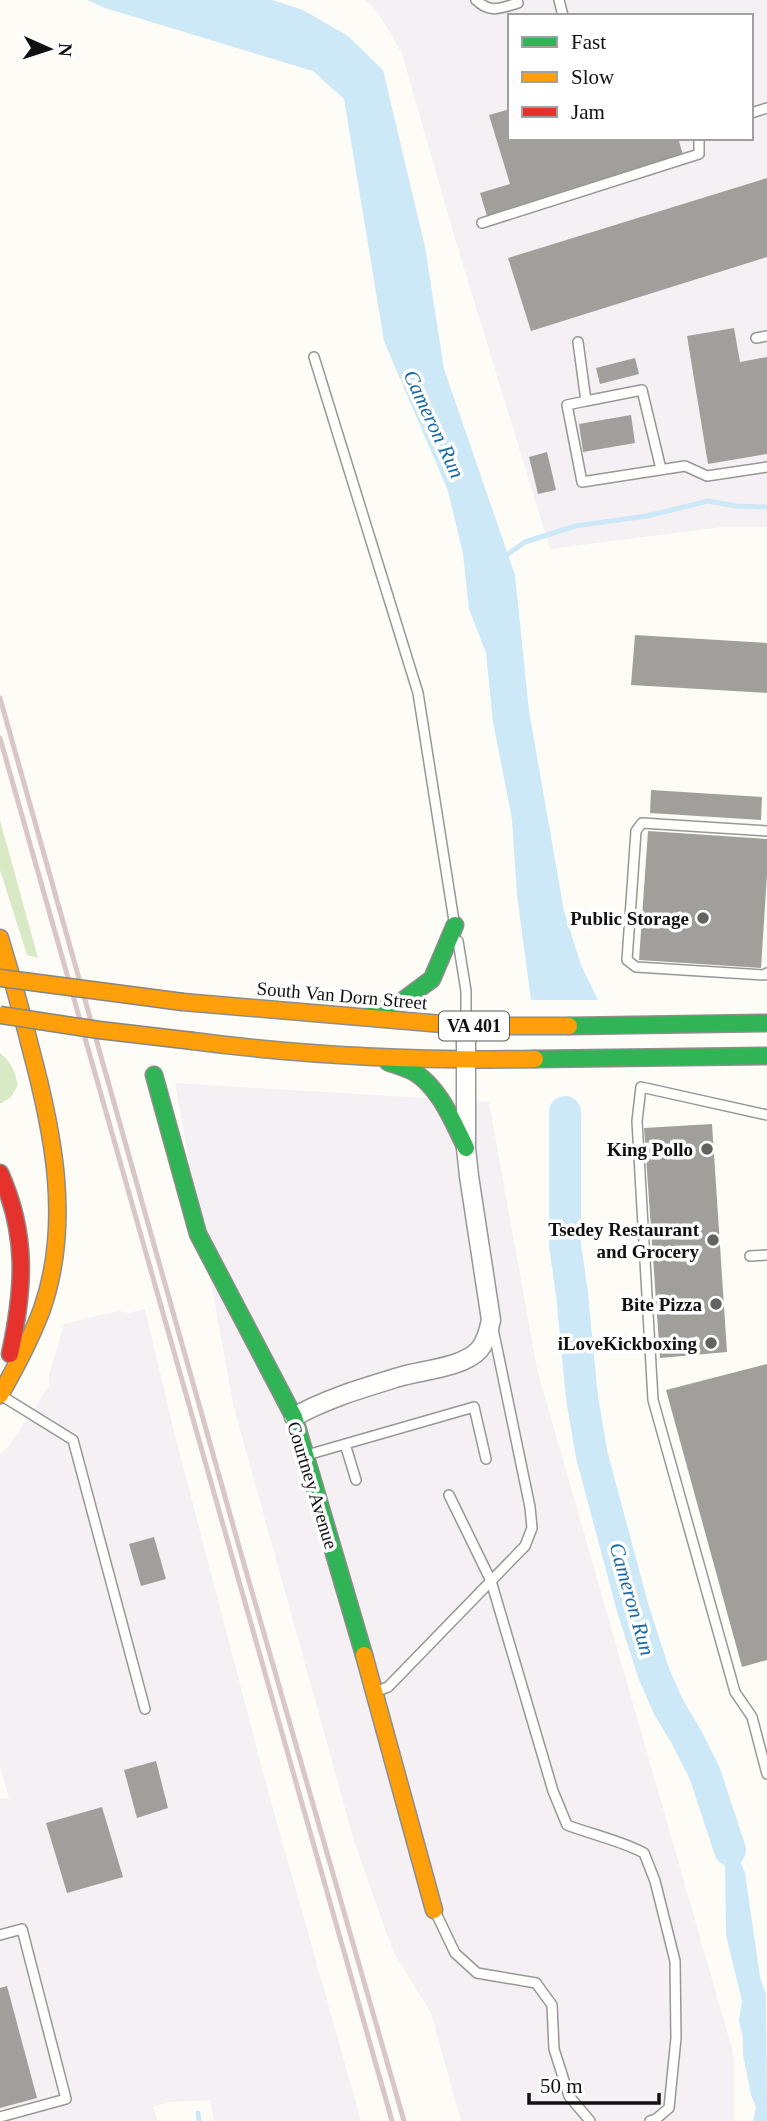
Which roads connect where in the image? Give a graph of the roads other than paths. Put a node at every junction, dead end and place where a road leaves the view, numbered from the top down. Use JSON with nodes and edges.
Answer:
{"nodes":[{"id":1,"x":476,"y":0,"type":"edge"},
{"id":2,"x":517,"y":0,"type":"edge"},
{"id":3,"x":699,"y":140,"type":"edge"},
{"id":4,"x":482,"y":223,"type":"dead end"},
{"id":5,"x":767,"y":336,"type":"edge"},
{"id":6,"x":756,"y":338,"type":"dead end"},
{"id":7,"x":578,"y":342,"type":"dead end"},
{"id":8,"x":314,"y":356,"type":"dead end"},
{"id":9,"x":586,"y":401,"type":"junction"},
{"id":10,"x":767,"y":467,"type":"edge"},
{"id":11,"x":661,"y":469,"type":"junction"},
{"id":12,"x":767,"y":831,"type":"edge"},
{"id":13,"x":455,"y":925,"type":"junction"},
{"id":14,"x":0,"y":938,"type":"edge"},
{"id":15,"x":767,"y":973,"type":"edge"},
{"id":16,"x":0,"y":978,"type":"edge"},
{"id":17,"x":0,"y":1015,"type":"edge"},
{"id":18,"x":365,"y":1018,"type":"junction"},
{"id":19,"x":767,"y":1023,"type":"edge"},
{"id":20,"x":466,"y":1026,"type":"junction"},
{"id":21,"x":369,"y":1055,"type":"junction"},
{"id":22,"x":767,"y":1056,"type":"edge"},
{"id":23,"x":465,"y":1060,"type":"junction"},
{"id":24,"x":155,"y":1075,"type":"dead end"},
{"id":25,"x":767,"y":1115,"type":"edge"},
{"id":26,"x":466,"y":1148,"type":"junction"},
{"id":27,"x":0,"y":1173,"type":"edge"},
{"id":28,"x":767,"y":1255,"type":"edge"},
{"id":29,"x":750,"y":1256,"type":"dead end"},
{"id":30,"x":491,"y":1320,"type":"junction"},
{"id":31,"x":0,"y":1395,"type":"edge"},
{"id":32,"x":293,"y":1417,"type":"junction"},
{"id":33,"x":345,"y":1444,"type":"junction"},
{"id":34,"x":306,"y":1455,"type":"junction"},
{"id":35,"x":486,"y":1459,"type":"dead end"},
{"id":36,"x":356,"y":1480,"type":"dead end"},
{"id":37,"x":449,"y":1495,"type":"dead end"},
{"id":38,"x":491,"y":1581,"type":"junction"},
{"id":39,"x":374,"y":1692,"type":"junction"},
{"id":40,"x":145,"y":1709,"type":"dead end"},
{"id":41,"x":767,"y":1774,"type":"edge"},
{"id":42,"x":435,"y":1910,"type":"joint"},
{"id":43,"x":0,"y":1935,"type":"edge"},
{"id":44,"x":0,"y":2117,"type":"edge"},
{"id":45,"x":590,"y":2121,"type":"edge"},
{"id":46,"x":650,"y":2121,"type":"edge"}],
"edges":[{"from":1,"to":2,"type":"lane"},
{"from":3,"to":4,"type":"lane"},
{"from":5,"to":6,"type":"lane"},
{"from":7,"to":9,"type":"lane"},
{"from":8,"to":13,"type":"lane"},
{"from":9,"to":11,"type":"lane"},
{"from":9,"to":11,"type":"lane"},
{"from":10,"to":11,"type":"lane"},
{"from":12,"to":15,"type":"lane"},
{"from":13,"to":18,"type":"main road"},
{"from":13,"to":20,"type":"lane"},
{"from":14,"to":31,"type":"main road"},
{"from":16,"to":18,"type":"main road","name":"South Van Dorn Street","number":"VA 401","bridge":true},
{"from":17,"to":21,"type":"main road","number":"VA 401","bridge":true},
{"from":18,"to":20,"type":"main road","name":"South Van Dorn Street","number":"VA 401"},
{"from":19,"to":20,"type":"main road","name":"South Van Dorn Street","number":"VA 401"},
{"from":20,"to":23,"type":"street"},
{"from":21,"to":23,"type":"main road","number":"VA 401"},
{"from":21,"to":26,"type":"main road"},
{"from":22,"to":23,"type":"main road","number":"VA 401"},
{"from":23,"to":26,"type":"street"},
{"from":24,"to":32,"type":"main road","name":"Courtney Avenue"},
{"from":25,"to":41,"type":"lane"},
{"from":26,"to":30,"type":"street"},
{"from":27,"to":31,"type":"main road"},
{"from":28,"to":29,"type":"lane"},
{"from":30,"to":32,"type":"street"},
{"from":30,"to":38,"type":"lane"},
{"from":31,"to":40,"type":"lane"},
{"from":32,"to":34,"type":"main road","name":"Courtney Avenue"},
{"from":33,"to":34,"type":"lane"},
{"from":33,"to":35,"type":"lane"},
{"from":33,"to":36,"type":"lane"},
{"from":34,"to":39,"type":"main road","name":"Courtney Avenue"},
{"from":37,"to":38,"type":"lane"},
{"from":38,"to":39,"type":"lane"},
{"from":38,"to":46,"type":"lane"},
{"from":39,"to":42,"type":"main road","name":"Courtney Avenue"},
{"from":42,"to":45,"type":"lane"},
{"from":43,"to":44,"type":"lane"}]}
